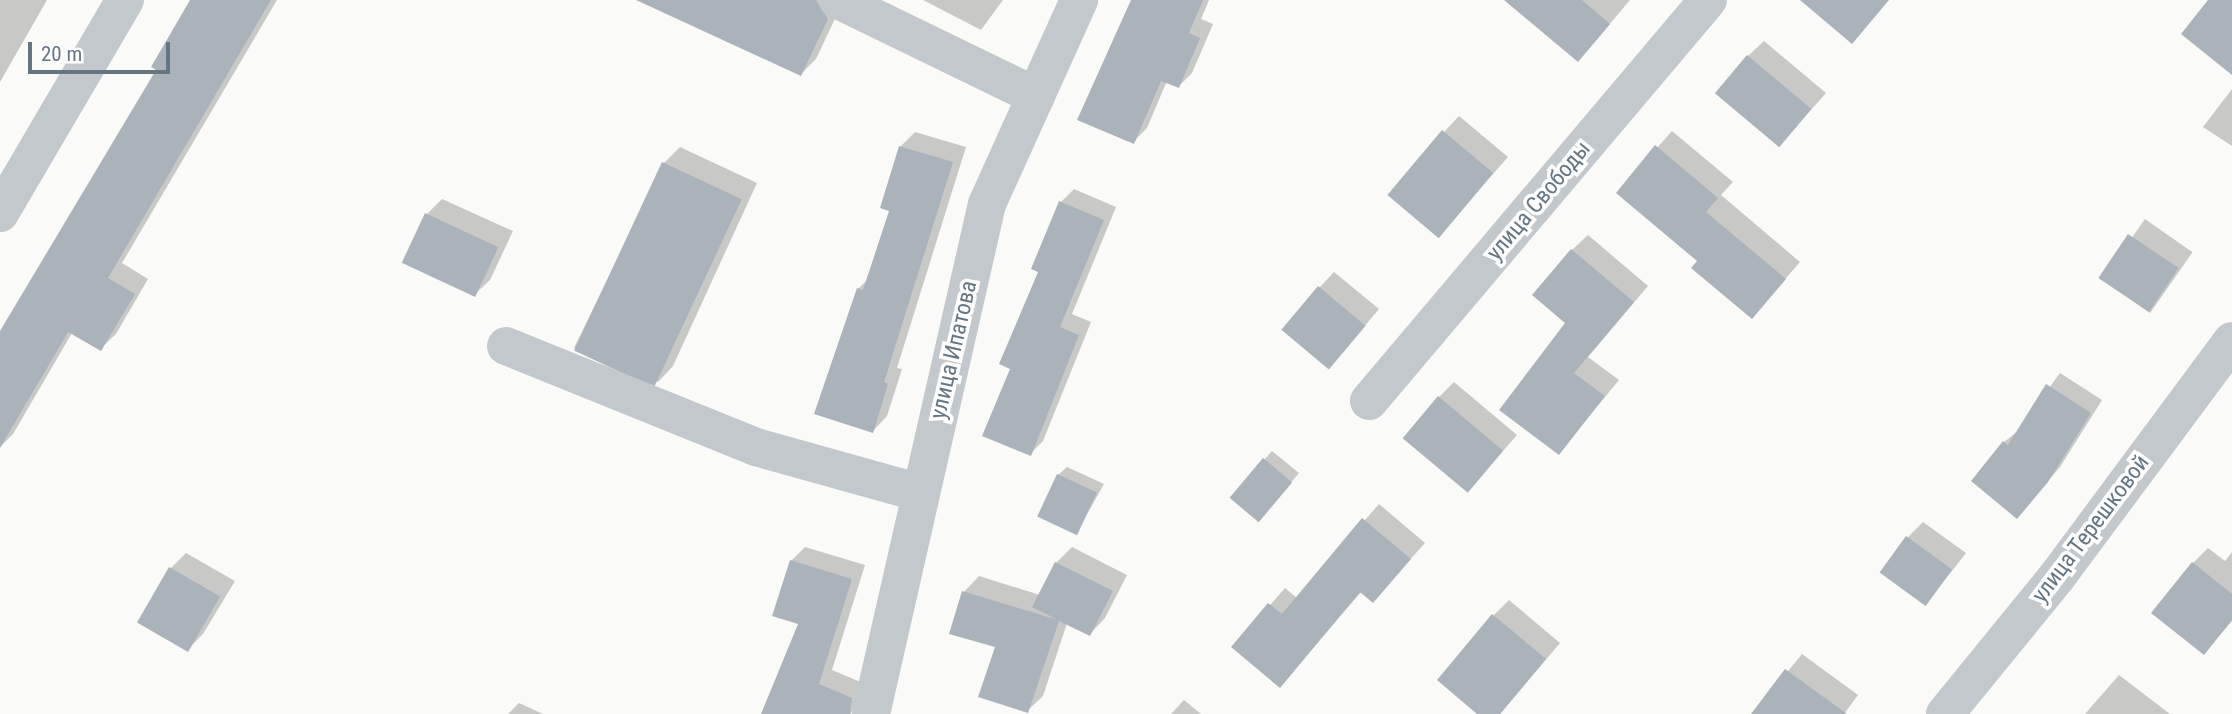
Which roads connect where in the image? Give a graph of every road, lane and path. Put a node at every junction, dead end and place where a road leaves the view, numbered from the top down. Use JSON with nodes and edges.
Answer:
{"nodes":[{"id":1,"x":125,"y":0,"type":"edge"},
{"id":2,"x":838,"y":0,"type":"edge"},
{"id":3,"x":1079,"y":0,"type":"edge"},
{"id":4,"x":1708,"y":0,"type":"edge"},
{"id":5,"x":1036,"y":96,"type":"junction"},
{"id":6,"x":0,"y":212,"type":"edge"},
{"id":7,"x":2232,"y":341,"type":"edge"},
{"id":8,"x":506,"y":346,"type":"dead end"},
{"id":9,"x":1369,"y":401,"type":"dead end"},
{"id":10,"x":921,"y":493,"type":"junction"},
{"id":11,"x":871,"y":714,"type":"edge"},
{"id":12,"x":1945,"y":714,"type":"edge"}],
"edges":[{"from":1,"to":6,"type":"street"},
{"from":2,"to":5,"type":"street"},
{"from":3,"to":5,"type":"street","name":"улица Ипатова"},
{"from":4,"to":9,"type":"street","name":"улица Свободы"},
{"from":5,"to":10,"type":"street","name":"улица Ипатова"},
{"from":7,"to":12,"type":"street","name":"улица Терешковой"},
{"from":8,"to":10,"type":"street"},
{"from":10,"to":11,"type":"street","name":"улица Ипатова"}]}
